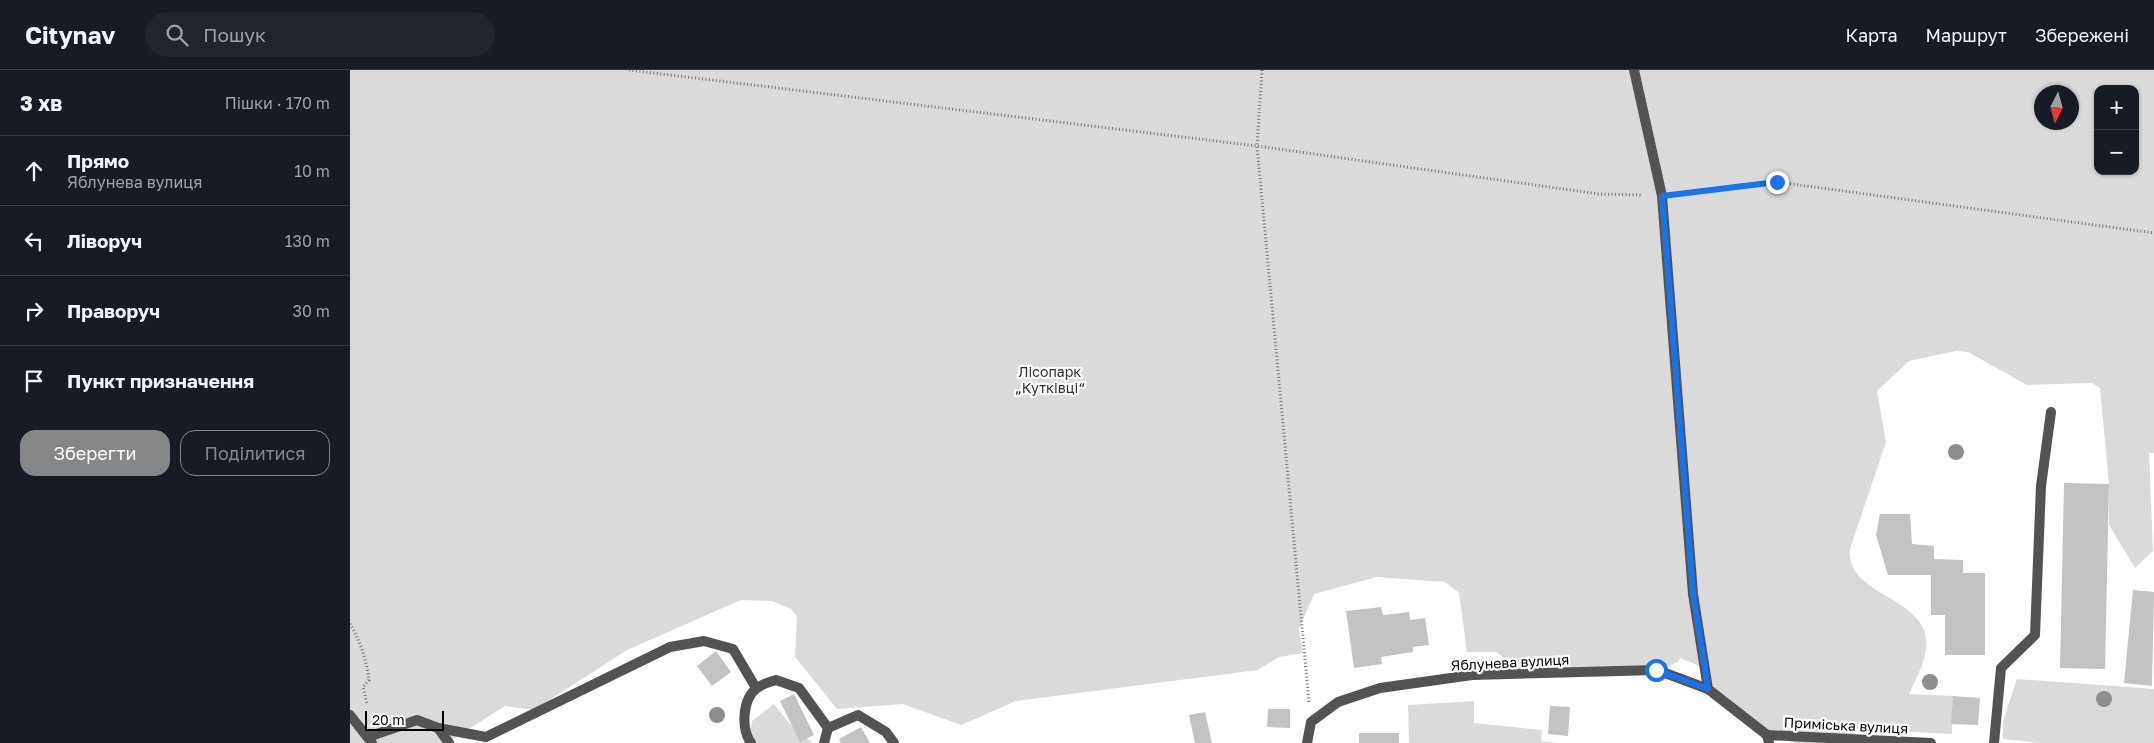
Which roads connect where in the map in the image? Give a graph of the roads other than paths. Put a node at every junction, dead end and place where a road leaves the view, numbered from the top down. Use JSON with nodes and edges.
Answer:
{"nodes":[{"id":1,"x":1634,"y":70,"type":"edge"},
{"id":2,"x":2051,"y":412,"type":"dead end"},
{"id":3,"x":756,"y":688,"type":"junction"},
{"id":4,"x":1708,"y":689,"type":"junction"},
{"id":5,"x":350,"y":715,"type":"edge"},
{"id":6,"x":438,"y":728,"type":"junction"},
{"id":7,"x":828,"y":728,"type":"junction"},
{"id":8,"x":1768,"y":739,"type":"edge"},
{"id":9,"x":370,"y":740,"type":"edge"},
{"id":10,"x":449,"y":743,"type":"edge"},
{"id":11,"x":751,"y":743,"type":"edge"},
{"id":12,"x":824,"y":743,"type":"edge"},
{"id":13,"x":894,"y":743,"type":"edge"},
{"id":14,"x":1307,"y":743,"type":"edge"},
{"id":15,"x":1931,"y":743,"type":"edge"},
{"id":16,"x":1994,"y":743,"type":"edge"}],
"edges":[{"from":1,"to":4,"type":"street"},
{"from":2,"to":16,"type":"street"},
{"from":3,"to":6,"type":"street"},
{"from":3,"to":7,"type":"street"},
{"from":3,"to":11,"type":"street"},
{"from":4,"to":8,"type":"street","name":"Яблунева вулиця"},
{"from":4,"to":14,"type":"street","name":"Яблунева вулиця"},
{"from":5,"to":9,"type":"street"},
{"from":6,"to":9,"type":"street"},
{"from":6,"to":10,"type":"street"},
{"from":7,"to":12,"type":"street"},
{"from":7,"to":13,"type":"street"},
{"from":8,"to":15,"type":"street","name":"Приміська вулиця"}]}
